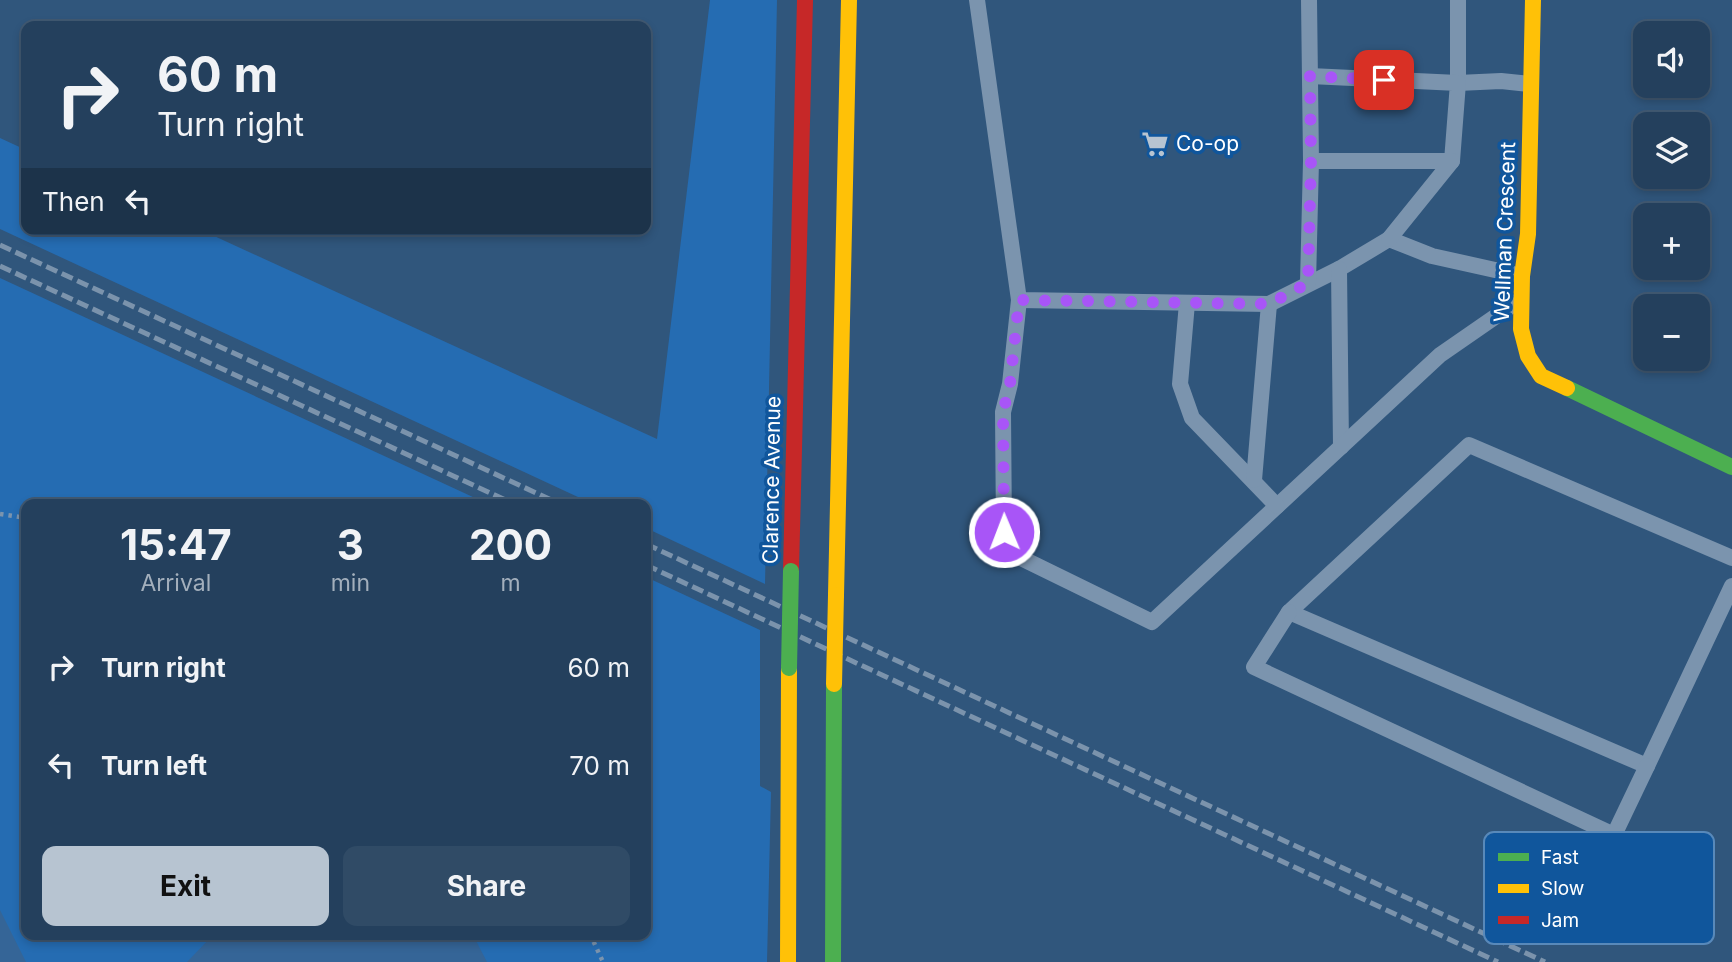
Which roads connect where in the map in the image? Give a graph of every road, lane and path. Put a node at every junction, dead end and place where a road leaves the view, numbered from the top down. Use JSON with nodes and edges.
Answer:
{"nodes":[{"id":1,"x":805,"y":0,"type":"edge"},
{"id":2,"x":849,"y":0,"type":"edge"},
{"id":3,"x":977,"y":0,"type":"edge"},
{"id":4,"x":1309,"y":0,"type":"edge"},
{"id":5,"x":1458,"y":0,"type":"edge"},
{"id":6,"x":1533,"y":0,"type":"edge"},
{"id":7,"x":1310,"y":76,"type":"junction"},
{"id":8,"x":1458,"y":83,"type":"junction"},
{"id":9,"x":1531,"y":84,"type":"junction"},
{"id":10,"x":1311,"y":161,"type":"junction"},
{"id":11,"x":1452,"y":161,"type":"junction"},
{"id":12,"x":1389,"y":239,"type":"junction"},
{"id":13,"x":1339,"y":269,"type":"junction"},
{"id":14,"x":1522,"y":276,"type":"junction"},
{"id":15,"x":1308,"y":283,"type":"junction"},
{"id":16,"x":1522,"y":299,"type":"junction"},
{"id":17,"x":1019,"y":300,"type":"junction"},
{"id":18,"x":1187,"y":303,"type":"junction"},
{"id":19,"x":1269,"y":304,"type":"junction"},
{"id":20,"x":1341,"y":447,"type":"junction"},
{"id":21,"x":1732,"y":467,"type":"edge"},
{"id":22,"x":1254,"y":480,"type":"junction"},
{"id":23,"x":1278,"y":506,"type":"junction"},
{"id":24,"x":0,"y":514,"type":"edge"},
{"id":25,"x":21,"y":518,"type":"edge"},
{"id":26,"x":1732,"y":558,"type":"edge"},
{"id":27,"x":1732,"y":586,"type":"edge"},
{"id":28,"x":1289,"y":612,"type":"junction"},
{"id":29,"x":1647,"y":766,"type":"junction"},
{"id":30,"x":1608,"y":832,"type":"edge"},
{"id":31,"x":1615,"y":832,"type":"edge"},
{"id":32,"x":593,"y":940,"type":"edge"},
{"id":33,"x":603,"y":962,"type":"edge"},
{"id":34,"x":788,"y":962,"type":"edge"},
{"id":35,"x":833,"y":962,"type":"edge"}],
"edges":[{"from":1,"to":34,"type":"main road","name":"Clarence Avenue","bridge":true},
{"from":2,"to":35,"type":"main road","bridge":true},
{"from":3,"to":17,"type":"lane"},
{"from":4,"to":7,"type":"lane"},
{"from":5,"to":8,"type":"lane"},
{"from":6,"to":9,"type":"main road","name":"Wellman Crescent"},
{"from":7,"to":8,"type":"lane"},
{"from":7,"to":10,"type":"lane"},
{"from":8,"to":9,"type":"lane"},
{"from":8,"to":11,"type":"lane"},
{"from":9,"to":14,"type":"main road","name":"Wellman Crescent"},
{"from":10,"to":11,"type":"lane"},
{"from":10,"to":15,"type":"lane"},
{"from":11,"to":12,"type":"lane"},
{"from":12,"to":13,"type":"lane"},
{"from":12,"to":14,"type":"lane"},
{"from":13,"to":15,"type":"lane"},
{"from":13,"to":20,"type":"lane"},
{"from":14,"to":16,"type":"main road","name":"Wellman Crescent"},
{"from":15,"to":19,"type":"lane"},
{"from":16,"to":20,"type":"lane"},
{"from":16,"to":21,"type":"main road","name":"Wellman Crescent"},
{"from":17,"to":18,"type":"lane"},
{"from":17,"to":23,"type":"lane"},
{"from":18,"to":19,"type":"lane"},
{"from":18,"to":22,"type":"lane"},
{"from":19,"to":22,"type":"lane"},
{"from":20,"to":23,"type":"lane"},
{"from":22,"to":23,"type":"lane"},
{"from":24,"to":25,"type":"path"},
{"from":26,"to":28,"type":"lane"},
{"from":27,"to":29,"type":"lane"},
{"from":28,"to":29,"type":"lane"},
{"from":28,"to":30,"type":"lane"},
{"from":29,"to":31,"type":"lane"},
{"from":32,"to":33,"type":"path"}]}
